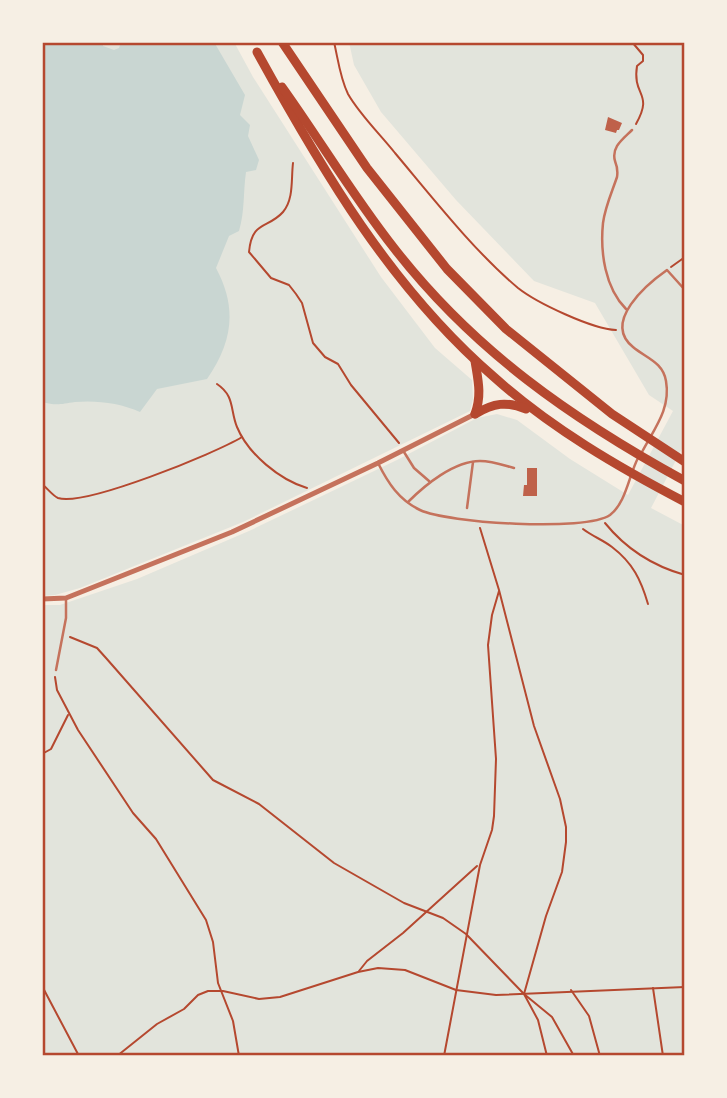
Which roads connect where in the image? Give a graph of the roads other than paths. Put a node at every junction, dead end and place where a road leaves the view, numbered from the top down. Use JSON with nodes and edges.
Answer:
{"nodes":[{"id":1,"x":251,"y":42,"type":"edge"},
{"id":2,"x":282,"y":42,"type":"edge"},
{"id":3,"x":257,"y":52,"type":"junction"},
{"id":4,"x":632,"y":130,"type":"road end"},
{"id":5,"x":685,"y":290,"type":"edge"},
{"id":6,"x":626,"y":309,"type":"junction"},
{"id":7,"x":474,"y":360,"type":"junction"},
{"id":8,"x":475,"y":414,"type":"junction"},
{"id":9,"x":541,"y":414,"type":"junction"},
{"id":10,"x":403,"y":450,"type":"junction"},
{"id":11,"x":473,"y":462,"type":"junction"},
{"id":12,"x":685,"y":462,"type":"edge"},
{"id":13,"x":379,"y":463,"type":"junction"},
{"id":14,"x":514,"y":468,"type":"dead end"},
{"id":15,"x":429,"y":481,"type":"junction"},
{"id":16,"x":685,"y":481,"type":"edge"},
{"id":17,"x":685,"y":502,"type":"edge"},
{"id":18,"x":407,"y":503,"type":"junction"},
{"id":19,"x":467,"y":508,"type":"dead end"},
{"id":20,"x":66,"y":598,"type":"junction"},
{"id":21,"x":42,"y":599,"type":"edge"},
{"id":22,"x":57,"y":670,"type":"road end"}],
"edges":[{"from":1,"to":3,"type":"highway"},
{"from":2,"to":12,"type":"highway"},
{"from":3,"to":7,"type":"highway"},
{"from":3,"to":16,"type":"highway"},
{"from":4,"to":6,"type":"lane"},
{"from":5,"to":6,"type":"lane"},
{"from":6,"to":18,"type":"lane"},
{"from":7,"to":8,"type":"highway"},
{"from":7,"to":9,"type":"highway"},
{"from":8,"to":9,"type":"highway"},
{"from":8,"to":10,"type":"street"},
{"from":9,"to":17,"type":"highway"},
{"from":10,"to":13,"type":"street"},
{"from":10,"to":15,"type":"lane"},
{"from":11,"to":14,"type":"lane"},
{"from":11,"to":15,"type":"lane"},
{"from":11,"to":19,"type":"lane"},
{"from":13,"to":18,"type":"lane"},
{"from":13,"to":20,"type":"street"},
{"from":15,"to":18,"type":"lane"},
{"from":20,"to":21,"type":"street"},
{"from":20,"to":22,"type":"lane"}]}
